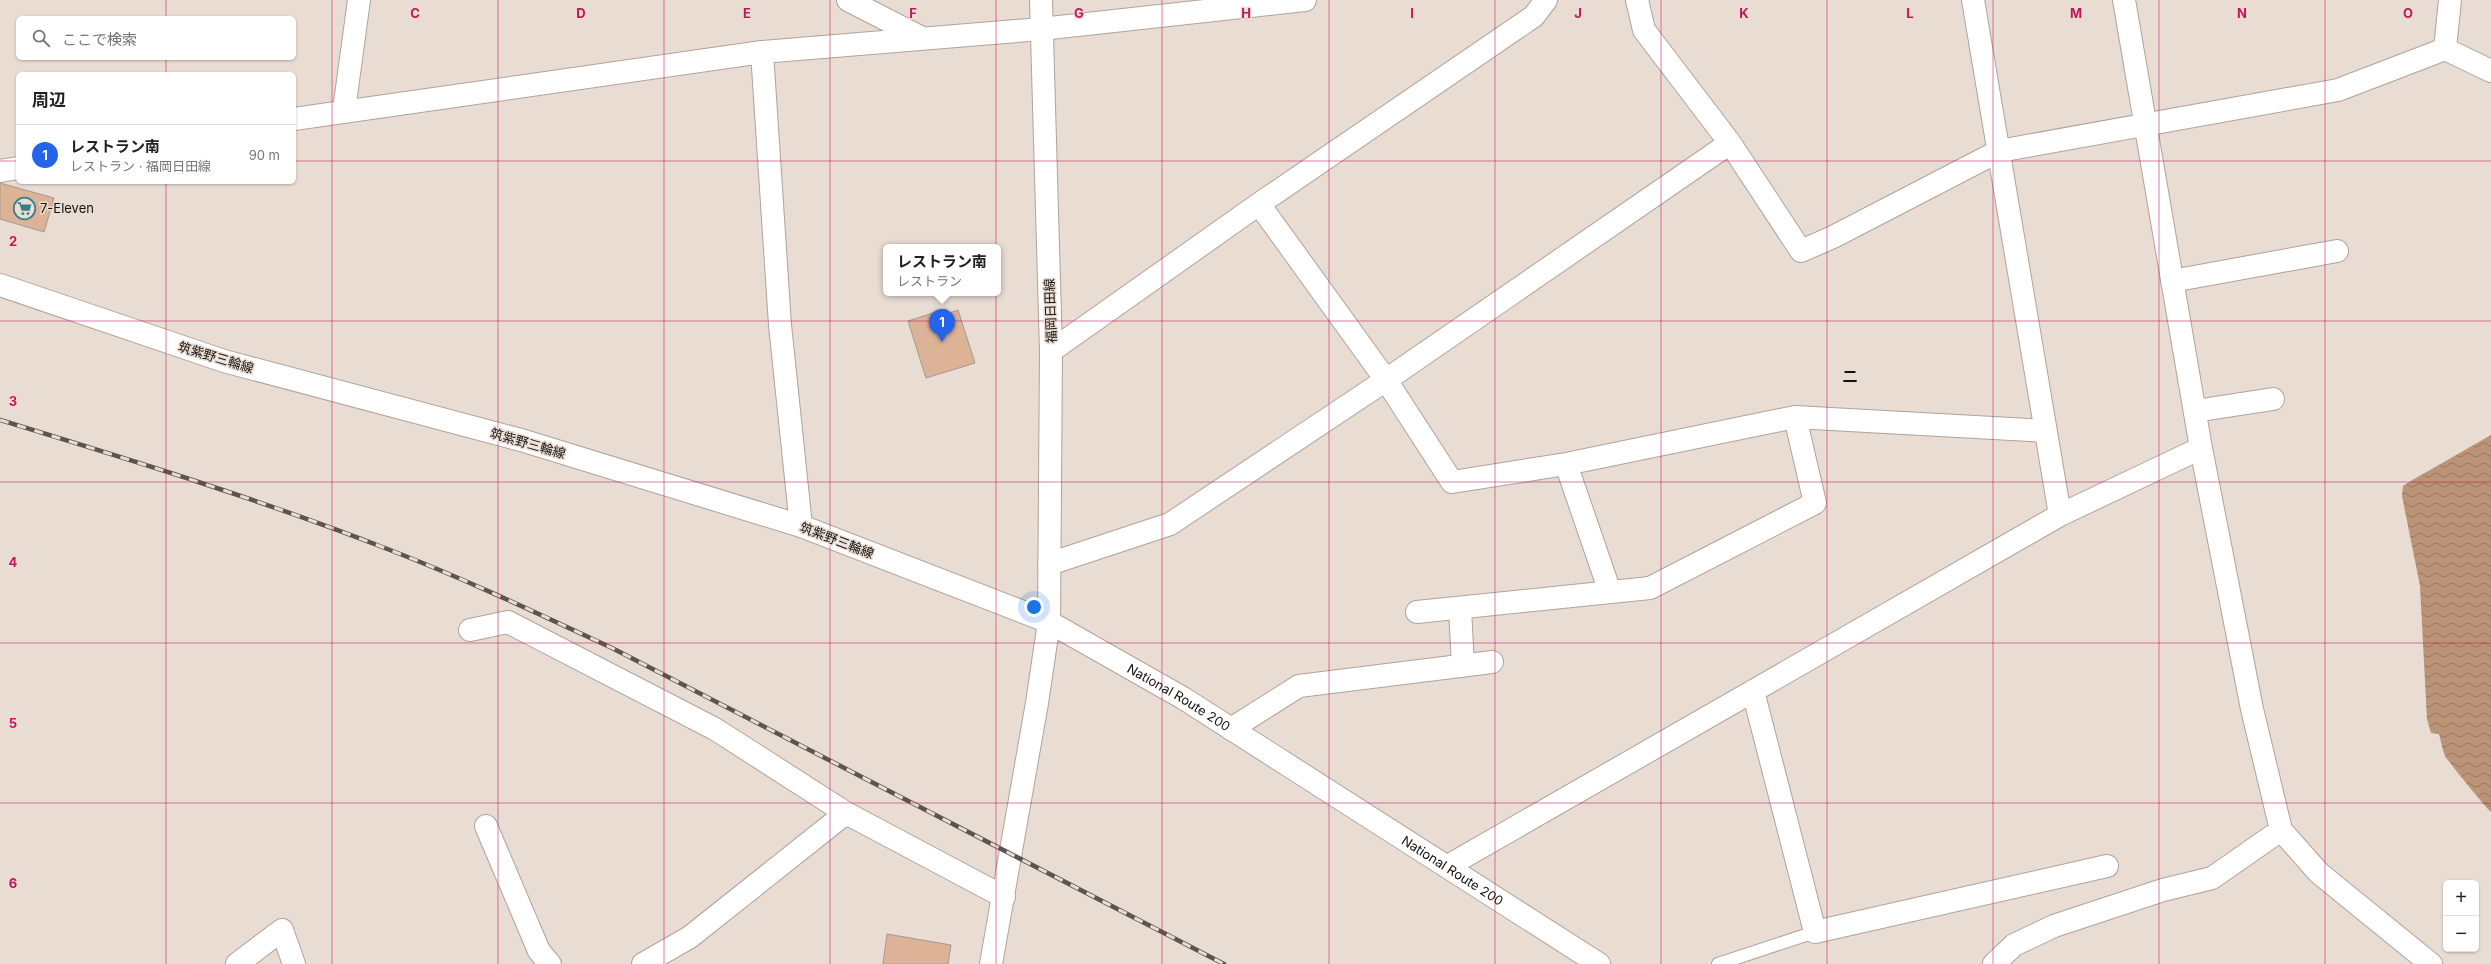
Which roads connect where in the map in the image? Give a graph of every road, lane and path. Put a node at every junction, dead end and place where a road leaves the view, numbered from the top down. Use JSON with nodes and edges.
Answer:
{"nodes":[{"id":1,"x":359,"y":0,"type":"edge"},
{"id":2,"x":848,"y":0,"type":"edge"},
{"id":3,"x":1041,"y":0,"type":"edge"},
{"id":4,"x":1305,"y":0,"type":"edge"},
{"id":5,"x":1546,"y":0,"type":"edge"},
{"id":6,"x":1637,"y":0,"type":"edge"},
{"id":7,"x":1973,"y":0,"type":"edge"},
{"id":8,"x":2124,"y":0,"type":"edge"},
{"id":9,"x":2450,"y":0,"type":"edge"},
{"id":10,"x":1041,"y":29,"type":"junction"},
{"id":11,"x":922,"y":38,"type":"junction"},
{"id":12,"x":2445,"y":49,"type":"junction"},
{"id":13,"x":762,"y":52,"type":"junction"},
{"id":14,"x":2491,"y":71,"type":"edge"},
{"id":15,"x":344,"y":110,"type":"junction"},
{"id":16,"x":296,"y":119,"type":"edge"},
{"id":17,"x":2144,"y":124,"type":"junction"},
{"id":18,"x":1730,"y":143,"type":"junction"},
{"id":19,"x":1999,"y":150,"type":"junction"},
{"id":20,"x":16,"y":168,"type":"edge"},
{"id":21,"x":0,"y":171,"type":"edge"},
{"id":22,"x":1259,"y":204,"type":"junction"},
{"id":23,"x":2337,"y":251,"type":"dead end"},
{"id":24,"x":2172,"y":281,"type":"junction"},
{"id":25,"x":0,"y":285,"type":"edge"},
{"id":26,"x":1051,"y":351,"type":"junction"},
{"id":27,"x":1386,"y":380,"type":"junction"},
{"id":28,"x":2273,"y":399,"type":"dead end"},
{"id":29,"x":2195,"y":412,"type":"junction"},
{"id":30,"x":1795,"y":417,"type":"junction"},
{"id":31,"x":2046,"y":431,"type":"junction"},
{"id":32,"x":2202,"y":448,"type":"junction"},
{"id":33,"x":1566,"y":464,"type":"junction"},
{"id":34,"x":2060,"y":515,"type":"junction"},
{"id":35,"x":801,"y":526,"type":"junction"},
{"id":36,"x":1050,"y":564,"type":"junction"},
{"id":37,"x":1610,"y":592,"type":"junction"},
{"id":38,"x":1460,"y":608,"type":"junction"},
{"id":39,"x":1417,"y":612,"type":"dead end"},
{"id":40,"x":1049,"y":622,"type":"junction"},
{"id":41,"x":470,"y":630,"type":"dead end"},
{"id":42,"x":1492,"y":662,"type":"dead end"},
{"id":43,"x":1463,"y":666,"type":"junction"},
{"id":44,"x":1753,"y":691,"type":"junction"},
{"id":45,"x":1230,"y":729,"type":"junction"},
{"id":46,"x":846,"y":813,"type":"junction"},
{"id":47,"x":486,"y":826,"type":"dead end"},
{"id":48,"x":2281,"y":830,"type":"junction"},
{"id":49,"x":1448,"y":866,"type":"junction"},
{"id":50,"x":2107,"y":866,"type":"dead end"},
{"id":51,"x":1004,"y":897,"type":"junction"},
{"id":52,"x":1815,"y":932,"type":"junction"},
{"id":53,"x":237,"y":964,"type":"edge"},
{"id":54,"x":294,"y":964,"type":"edge"},
{"id":55,"x":550,"y":964,"type":"edge"},
{"id":56,"x":642,"y":964,"type":"edge"},
{"id":57,"x":991,"y":964,"type":"edge"},
{"id":58,"x":1599,"y":964,"type":"edge"},
{"id":59,"x":1718,"y":964,"type":"edge"},
{"id":60,"x":1994,"y":964,"type":"edge"},
{"id":61,"x":2431,"y":964,"type":"edge"}],
"edges":[{"from":1,"to":15,"type":"main road"},
{"from":2,"to":11,"type":"main road"},
{"from":3,"to":10,"type":"main road","name":"福岡日田線"},
{"from":4,"to":10,"type":"main road"},
{"from":5,"to":22,"type":"main road"},
{"from":6,"to":18,"type":"main road"},
{"from":7,"to":19,"type":"main road"},
{"from":8,"to":17,"type":"main road"},
{"from":9,"to":12,"type":"main road"},
{"from":10,"to":11,"type":"main road"},
{"from":10,"to":26,"type":"main road","name":"福岡日田線"},
{"from":11,"to":13,"type":"main road"},
{"from":12,"to":14,"type":"main road"},
{"from":12,"to":17,"type":"main road"},
{"from":13,"to":15,"type":"main road"},
{"from":13,"to":35,"type":"main road"},
{"from":15,"to":16,"type":"main road"},
{"from":17,"to":19,"type":"main road"},
{"from":17,"to":24,"type":"main road"},
{"from":18,"to":19,"type":"main road"},
{"from":18,"to":27,"type":"main road"},
{"from":19,"to":31,"type":"main road"},
{"from":20,"to":21,"type":"main road"},
{"from":22,"to":26,"type":"main road"},
{"from":22,"to":27,"type":"main road"},
{"from":23,"to":24,"type":"main road"},
{"from":24,"to":29,"type":"main road"},
{"from":25,"to":35,"type":"main road","name":"筑紫野三輪線"},
{"from":26,"to":36,"type":"main road","name":"福岡日田線"},
{"from":27,"to":33,"type":"main road"},
{"from":27,"to":36,"type":"main road"},
{"from":28,"to":29,"type":"main road"},
{"from":29,"to":32,"type":"main road"},
{"from":30,"to":31,"type":"main road"},
{"from":30,"to":33,"type":"main road"},
{"from":30,"to":37,"type":"main road"},
{"from":31,"to":34,"type":"main road"},
{"from":32,"to":34,"type":"main road"},
{"from":32,"to":48,"type":"main road"},
{"from":33,"to":37,"type":"main road"},
{"from":34,"to":44,"type":"main road"},
{"from":35,"to":40,"type":"main road","name":"筑紫野三輪線"},
{"from":36,"to":40,"type":"main road","name":"福岡日田線"},
{"from":37,"to":38,"type":"main road"},
{"from":38,"to":39,"type":"main road"},
{"from":38,"to":43,"type":"main road"},
{"from":40,"to":45,"type":"main road","name":"National Route 200"},
{"from":40,"to":51,"type":"main road"},
{"from":41,"to":46,"type":"main road"},
{"from":42,"to":43,"type":"main road"},
{"from":43,"to":45,"type":"main road"},
{"from":44,"to":49,"type":"main road"},
{"from":44,"to":52,"type":"main road"},
{"from":45,"to":49,"type":"main road","name":"National Route 200"},
{"from":46,"to":51,"type":"main road"},
{"from":46,"to":56,"type":"main road"},
{"from":47,"to":55,"type":"main road"},
{"from":48,"to":60,"type":"main road"},
{"from":48,"to":61,"type":"main road"},
{"from":49,"to":58,"type":"main road","name":"National Route 200"},
{"from":50,"to":52,"type":"main road"},
{"from":51,"to":57,"type":"main road"},
{"from":52,"to":59,"type":"lane"},
{"from":53,"to":54,"type":"main road"}]}
